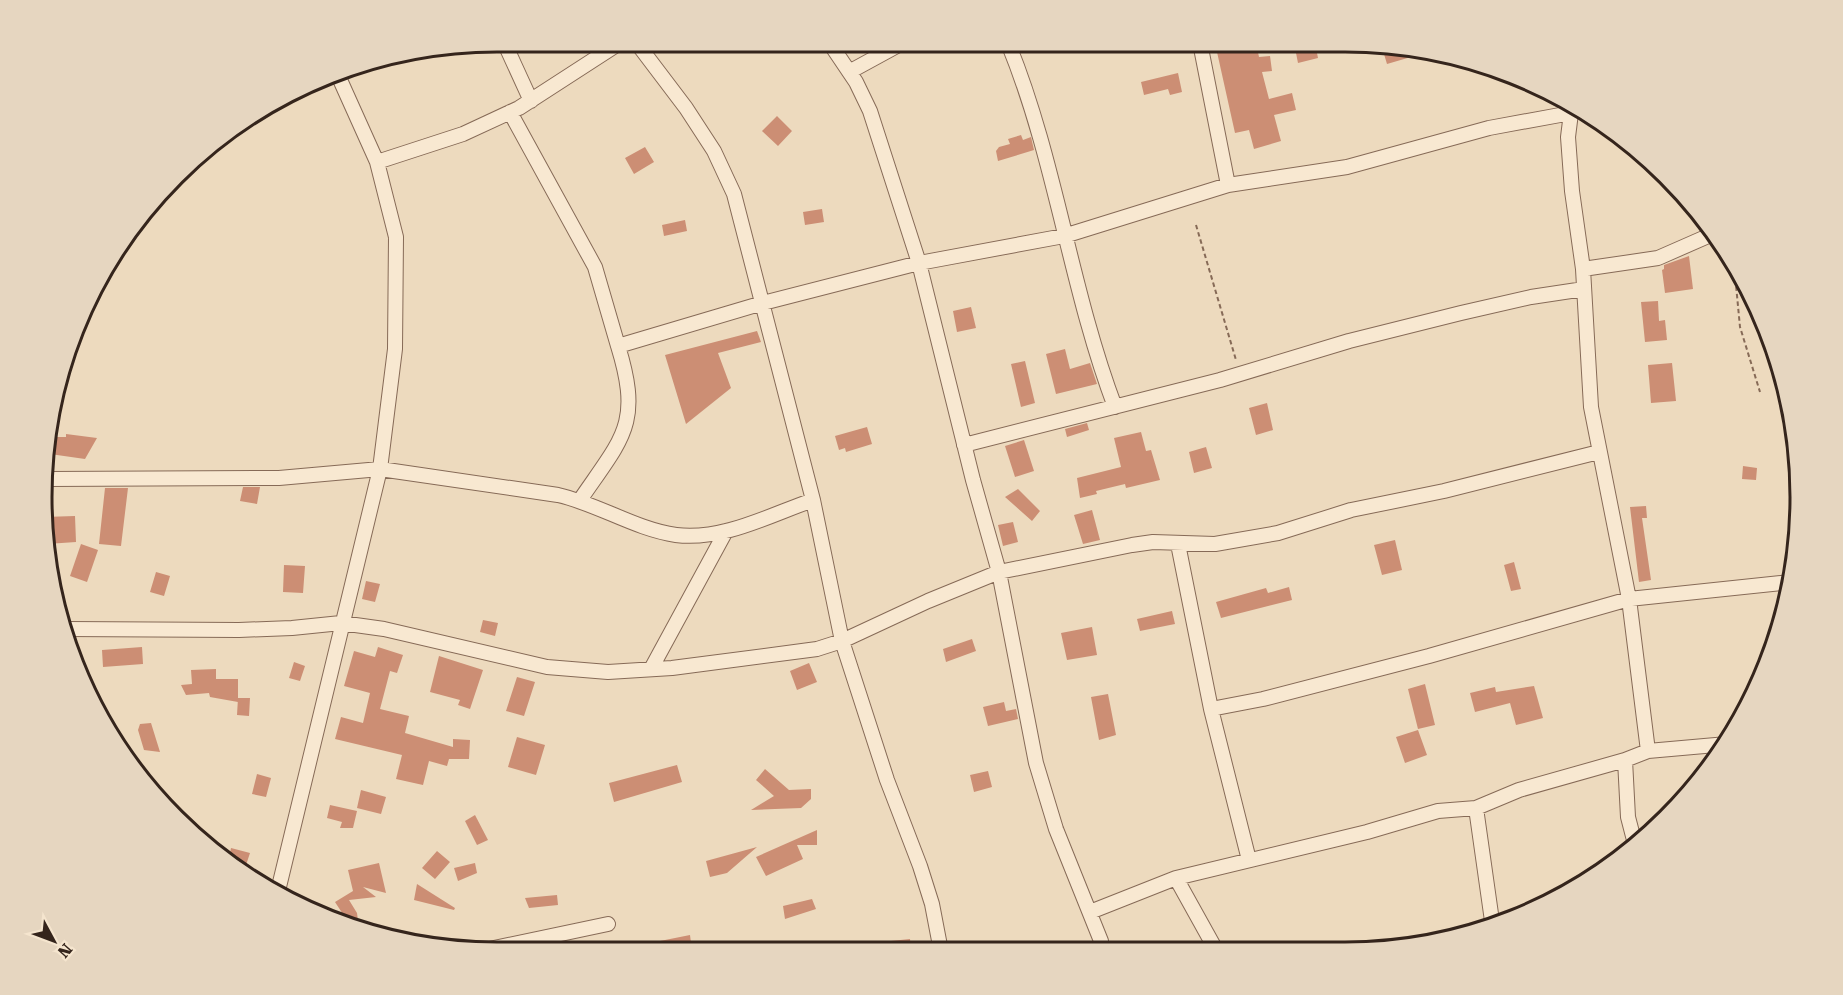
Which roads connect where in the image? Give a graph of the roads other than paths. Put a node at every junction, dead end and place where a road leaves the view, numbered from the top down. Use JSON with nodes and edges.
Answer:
{"nodes":[{"id":1,"x":509,"y":52,"type":"edge"},
{"id":2,"x":606,"y":52,"type":"edge"},
{"id":3,"x":644,"y":52,"type":"edge"},
{"id":4,"x":836,"y":52,"type":"edge"},
{"id":5,"x":886,"y":52,"type":"edge"},
{"id":6,"x":1012,"y":52,"type":"edge"},
{"id":7,"x":1202,"y":52,"type":"edge"},
{"id":8,"x":849,"y":72,"type":"junction"},
{"id":9,"x":340,"y":81,"type":"edge"},
{"id":10,"x":531,"y":101,"type":"junction"},
{"id":11,"x":1562,"y":109,"type":"edge"},
{"id":12,"x":510,"y":112,"type":"junction"},
{"id":13,"x":1569,"y":112,"type":"edge"},
{"id":14,"x":378,"y":162,"type":"junction"},
{"id":15,"x":1228,"y":185,"type":"junction"},
{"id":16,"x":1064,"y":236,"type":"junction"},
{"id":17,"x":1706,"y":237,"type":"edge"},
{"id":18,"x":919,"y":263,"type":"junction"},
{"id":19,"x":1583,"y":269,"type":"junction"},
{"id":20,"x":1584,"y":289,"type":"junction"},
{"id":21,"x":762,"y":303,"type":"junction"},
{"id":22,"x":618,"y":346,"type":"junction"},
{"id":23,"x":1115,"y":407,"type":"junction"},
{"id":24,"x":964,"y":445,"type":"junction"},
{"id":25,"x":1599,"y":452,"type":"junction"},
{"id":26,"x":380,"y":469,"type":"junction"},
{"id":27,"x":53,"y":479,"type":"edge"},
{"id":28,"x":580,"y":500,"type":"junction"},
{"id":29,"x":813,"y":500,"type":"junction"},
{"id":30,"x":726,"y":531,"type":"junction"},
{"id":31,"x":1178,"y":544,"type":"junction"},
{"id":32,"x":999,"y":572,"type":"junction"},
{"id":33,"x":1782,"y":583,"type":"edge"},
{"id":34,"x":1629,"y":599,"type":"junction"},
{"id":35,"x":341,"y":622,"type":"junction"},
{"id":36,"x":73,"y":629,"type":"edge"},
{"id":37,"x":842,"y":642,"type":"junction"},
{"id":38,"x":651,"y":669,"type":"junction"},
{"id":39,"x":1211,"y":709,"type":"junction"},
{"id":40,"x":1716,"y":745,"type":"edge"},
{"id":41,"x":1648,"y":752,"type":"junction"},
{"id":42,"x":1625,"y":760,"type":"junction"},
{"id":43,"x":1476,"y":808,"type":"junction"},
{"id":44,"x":1633,"y":837,"type":"edge"},
{"id":45,"x":1249,"y":860,"type":"junction"},
{"id":46,"x":1176,"y":878,"type":"junction"},
{"id":47,"x":279,"y":885,"type":"edge"},
{"id":48,"x":1090,"y":912,"type":"junction"},
{"id":49,"x":1492,"y":918,"type":"edge"},
{"id":50,"x":608,"y":924,"type":"dead end"},
{"id":51,"x":522,"y":942,"type":"edge"},
{"id":52,"x":938,"y":942,"type":"edge"},
{"id":53,"x":1101,"y":942,"type":"edge"},
{"id":54,"x":1212,"y":942,"type":"edge"}],
"edges":[{"from":1,"to":10,"type":"street"},
{"from":2,"to":10,"type":"street"},
{"from":3,"to":21,"type":"street"},
{"from":4,"to":8,"type":"street"},
{"from":5,"to":8,"type":"street"},
{"from":6,"to":16,"type":"street"},
{"from":7,"to":15,"type":"street"},
{"from":8,"to":18,"type":"street"},
{"from":9,"to":14,"type":"street"},
{"from":10,"to":12,"type":"street"},
{"from":11,"to":15,"type":"street"},
{"from":12,"to":14,"type":"street"},
{"from":12,"to":22,"type":"street"},
{"from":13,"to":19,"type":"street"},
{"from":14,"to":26,"type":"street"},
{"from":15,"to":16,"type":"street"},
{"from":16,"to":18,"type":"street"},
{"from":16,"to":23,"type":"street"},
{"from":17,"to":19,"type":"street"},
{"from":18,"to":21,"type":"street"},
{"from":18,"to":24,"type":"street"},
{"from":19,"to":20,"type":"street"},
{"from":20,"to":23,"type":"street"},
{"from":20,"to":25,"type":"street"},
{"from":21,"to":22,"type":"street"},
{"from":21,"to":29,"type":"street"},
{"from":22,"to":28,"type":"street"},
{"from":23,"to":24,"type":"street"},
{"from":24,"to":32,"type":"street"},
{"from":25,"to":31,"type":"street"},
{"from":25,"to":34,"type":"street"},
{"from":26,"to":27,"type":"street"},
{"from":26,"to":28,"type":"street"},
{"from":26,"to":35,"type":"street"},
{"from":28,"to":30,"type":"street"},
{"from":29,"to":30,"type":"street"},
{"from":29,"to":37,"type":"street"},
{"from":30,"to":38,"type":"street"},
{"from":31,"to":32,"type":"street"},
{"from":31,"to":39,"type":"street"},
{"from":32,"to":37,"type":"street"},
{"from":32,"to":48,"type":"street"},
{"from":33,"to":34,"type":"street"},
{"from":34,"to":39,"type":"street"},
{"from":34,"to":41,"type":"street"},
{"from":35,"to":36,"type":"street"},
{"from":35,"to":38,"type":"street"},
{"from":35,"to":47,"type":"street"},
{"from":37,"to":38,"type":"street"},
{"from":37,"to":52,"type":"street"},
{"from":39,"to":45,"type":"street"},
{"from":40,"to":41,"type":"street"},
{"from":41,"to":42,"type":"street"},
{"from":42,"to":43,"type":"street"},
{"from":42,"to":44,"type":"street"},
{"from":43,"to":45,"type":"street"},
{"from":43,"to":49,"type":"street"},
{"from":45,"to":46,"type":"street"},
{"from":46,"to":48,"type":"street"},
{"from":46,"to":54,"type":"street"},
{"from":48,"to":53,"type":"street"},
{"from":50,"to":51,"type":"street"}]}
